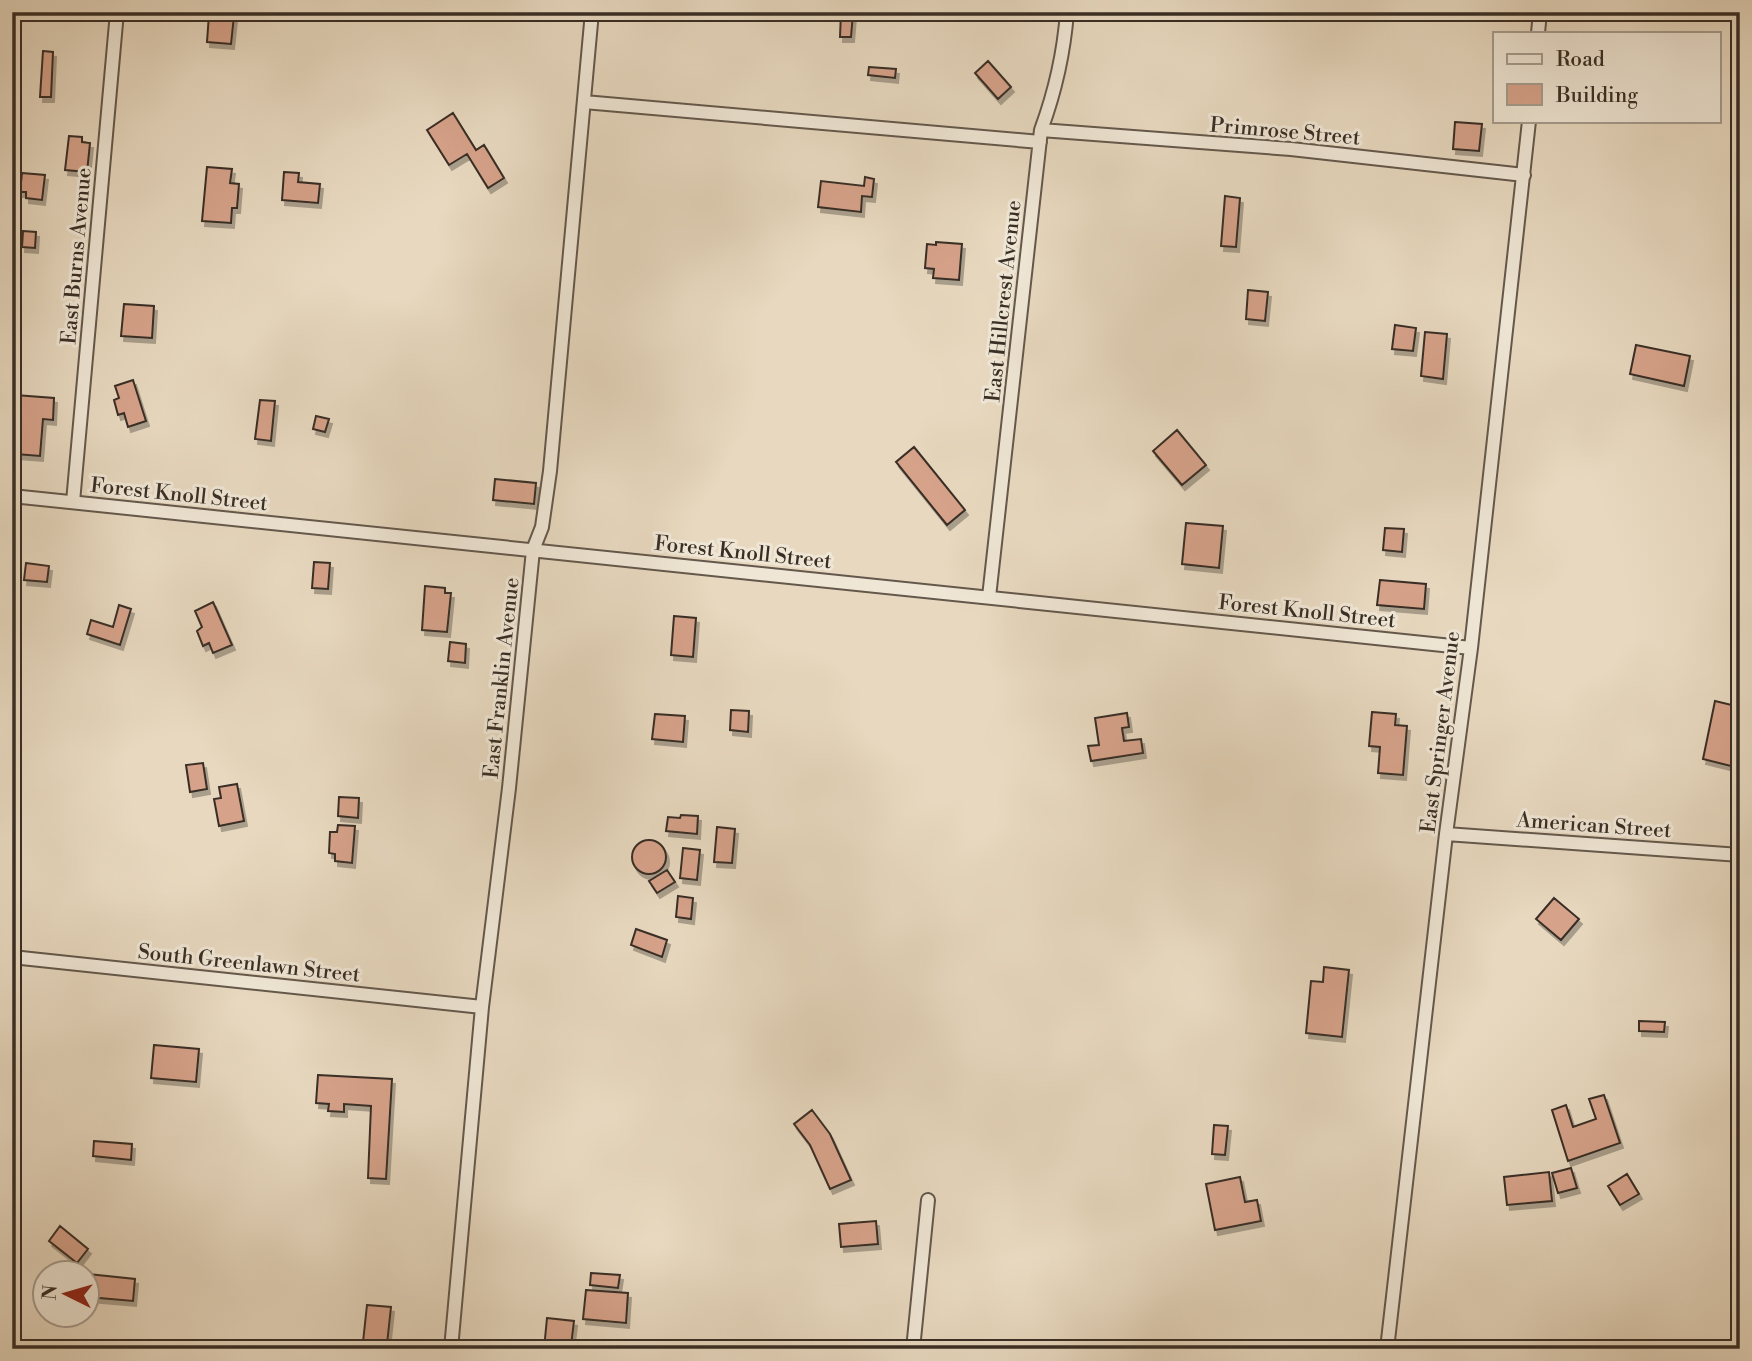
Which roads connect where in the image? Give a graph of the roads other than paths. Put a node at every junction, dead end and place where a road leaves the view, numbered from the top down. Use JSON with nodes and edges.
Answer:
{"nodes":[{"id":1,"x":117,"y":12,"type":"edge"},
{"id":2,"x":592,"y":12,"type":"edge"},
{"id":3,"x":1067,"y":12,"type":"edge"},
{"id":4,"x":1540,"y":12,"type":"edge"},
{"id":5,"x":1538,"y":32,"type":"edge"},
{"id":6,"x":584,"y":102,"type":"junction"},
{"id":7,"x":1530,"y":122,"type":"edge"},
{"id":8,"x":1041,"y":136,"type":"junction"},
{"id":9,"x":1524,"y":175,"type":"junction"},
{"id":10,"x":12,"y":496,"type":"edge"},
{"id":11,"x":73,"y":502,"type":"junction"},
{"id":12,"x":533,"y":550,"type":"junction"},
{"id":13,"x":989,"y":597,"type":"junction"},
{"id":14,"x":1471,"y":648,"type":"junction"},
{"id":15,"x":1446,"y":834,"type":"junction"},
{"id":16,"x":1740,"y":855,"type":"edge"},
{"id":17,"x":12,"y":957,"type":"edge"},
{"id":18,"x":482,"y":1007,"type":"junction"},
{"id":19,"x":928,"y":1200,"type":"dead end"},
{"id":20,"x":451,"y":1349,"type":"edge"},
{"id":21,"x":913,"y":1349,"type":"edge"},
{"id":22,"x":1387,"y":1349,"type":"edge"}],
"edges":[{"from":1,"to":11,"type":"street","name":"East Burns Avenue"},
{"from":2,"to":6,"type":"street","name":"East Franklin Avenue"},
{"from":3,"to":8,"type":"street","name":"East Hillcrest Avenue"},
{"from":4,"to":5,"type":"street"},
{"from":6,"to":8,"type":"street","name":"Primrose Street"},
{"from":6,"to":12,"type":"street","name":"East Franklin Avenue"},
{"from":7,"to":9,"type":"street","name":"East Springer Avenue"},
{"from":8,"to":9,"type":"street","name":"Primrose Street"},
{"from":8,"to":13,"type":"street","name":"East Hillcrest Avenue"},
{"from":9,"to":14,"type":"street","name":"East Springer Avenue"},
{"from":10,"to":11,"type":"street","name":"Forest Knoll Street"},
{"from":11,"to":12,"type":"street","name":"Forest Knoll Street"},
{"from":12,"to":13,"type":"street","name":"Forest Knoll Street"},
{"from":12,"to":18,"type":"street","name":"East Franklin Avenue"},
{"from":13,"to":14,"type":"street","name":"Forest Knoll Street"},
{"from":14,"to":15,"type":"street","name":"East Springer Avenue"},
{"from":15,"to":16,"type":"street","name":"American Street"},
{"from":15,"to":22,"type":"street","name":"East Springer Avenue"},
{"from":17,"to":18,"type":"street","name":"South Greenlawn Street"},
{"from":18,"to":20,"type":"street","name":"East Franklin Avenue"},
{"from":19,"to":21,"type":"street"}]}
